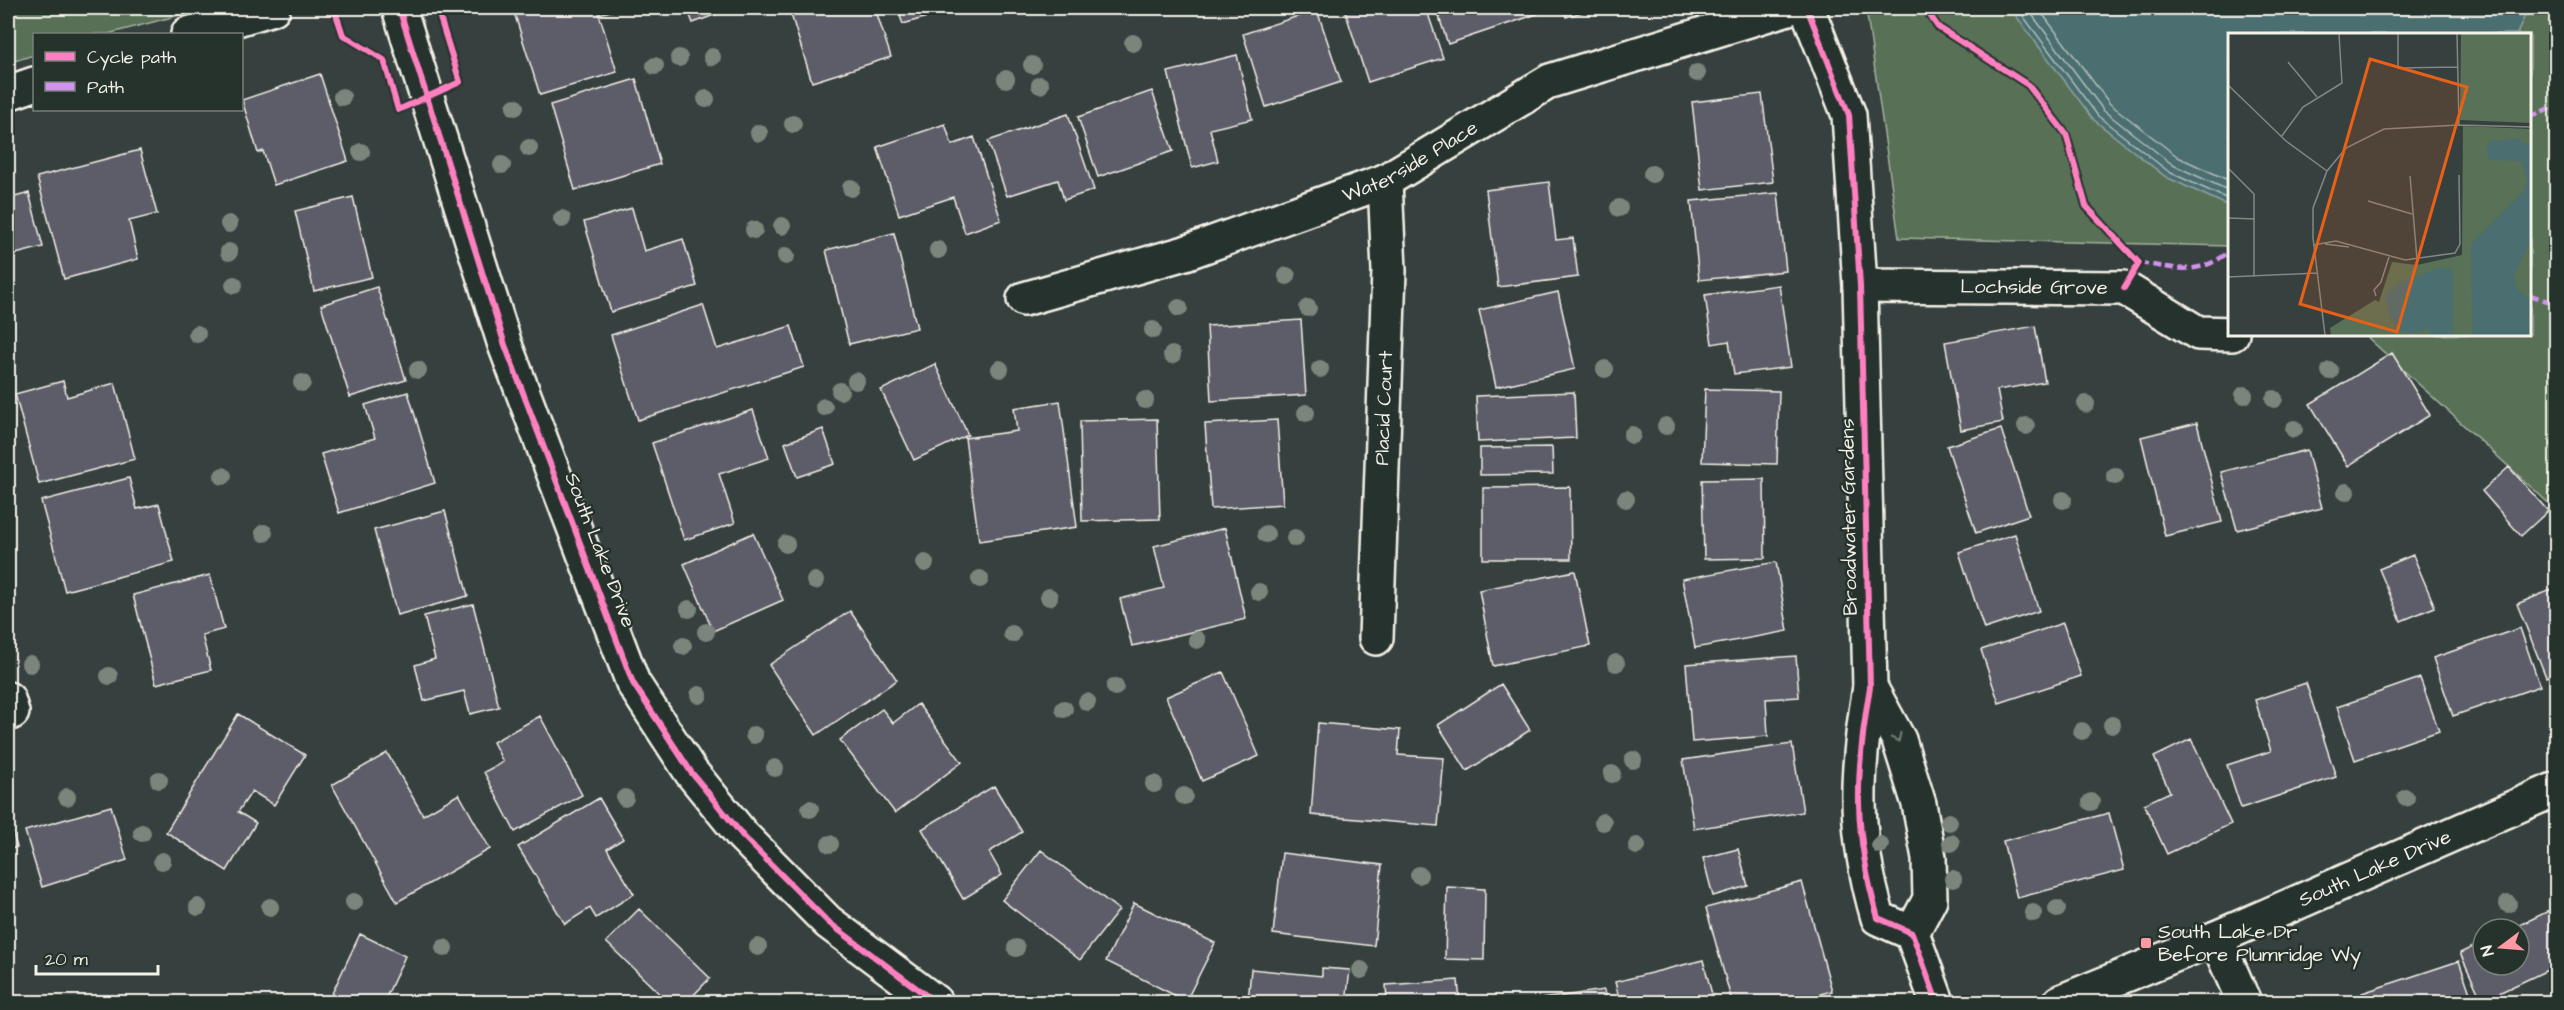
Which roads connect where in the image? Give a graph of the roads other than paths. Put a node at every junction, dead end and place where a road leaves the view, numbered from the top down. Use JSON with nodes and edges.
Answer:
{"nodes":[{"id":1,"x":273,"y":8,"type":"edge"},
{"id":2,"x":399,"y":8,"type":"edge"},
{"id":3,"x":1788,"y":8,"type":"edge"},
{"id":4,"x":1807,"y":8,"type":"edge"},
{"id":5,"x":191,"y":33,"type":"edge"},
{"id":6,"x":33,"y":84,"type":"edge"},
{"id":7,"x":8,"y":93,"type":"edge"},
{"id":8,"x":1385,"y":181,"type":"junction"},
{"id":9,"x":1860,"y":286,"type":"junction"},
{"id":10,"x":1024,"y":299,"type":"dead end"},
{"id":11,"x":2228,"y":334,"type":"edge"},
{"id":12,"x":1376,"y":638,"type":"dead end"},
{"id":13,"x":1870,"y":687,"type":"junction"},
{"id":14,"x":8,"y":699,"type":"edge"},
{"id":15,"x":8,"y":714,"type":"edge"},
{"id":16,"x":2556,"y":789,"type":"edge"},
{"id":17,"x":1912,"y":933,"type":"junction"},
{"id":18,"x":2216,"y":938,"type":"junction"},
{"id":19,"x":934,"y":1002,"type":"edge"},
{"id":20,"x":1937,"y":1002,"type":"edge"},
{"id":21,"x":2060,"y":1002,"type":"edge"},
{"id":22,"x":2244,"y":1002,"type":"edge"}],
"edges":[{"from":1,"to":5,"type":"street"},
{"from":2,"to":19,"type":"street","name":"South Lake Drive"},
{"from":3,"to":8,"type":"street","name":"Waterside Place"},
{"from":4,"to":9,"type":"street","name":"Broadwater Gardens"},
{"from":6,"to":7,"type":"street"},
{"from":8,"to":10,"type":"street","name":"Waterside Place"},
{"from":8,"to":12,"type":"street","name":"Placid Court"},
{"from":9,"to":11,"type":"street","name":"Lochside Grove"},
{"from":9,"to":13,"type":"street","name":"Broadwater Gardens"},
{"from":13,"to":17,"type":"street","name":"Broadwater Gardens","one_way":true},
{"from":13,"to":17,"type":"street","name":"Broadwater Gardens"},
{"from":14,"to":15,"type":"street"},
{"from":16,"to":18,"type":"street","name":"South Lake Drive"},
{"from":17,"to":20,"type":"street"},
{"from":18,"to":21,"type":"street","name":"South Lake Drive"},
{"from":18,"to":22,"type":"street"}]}
